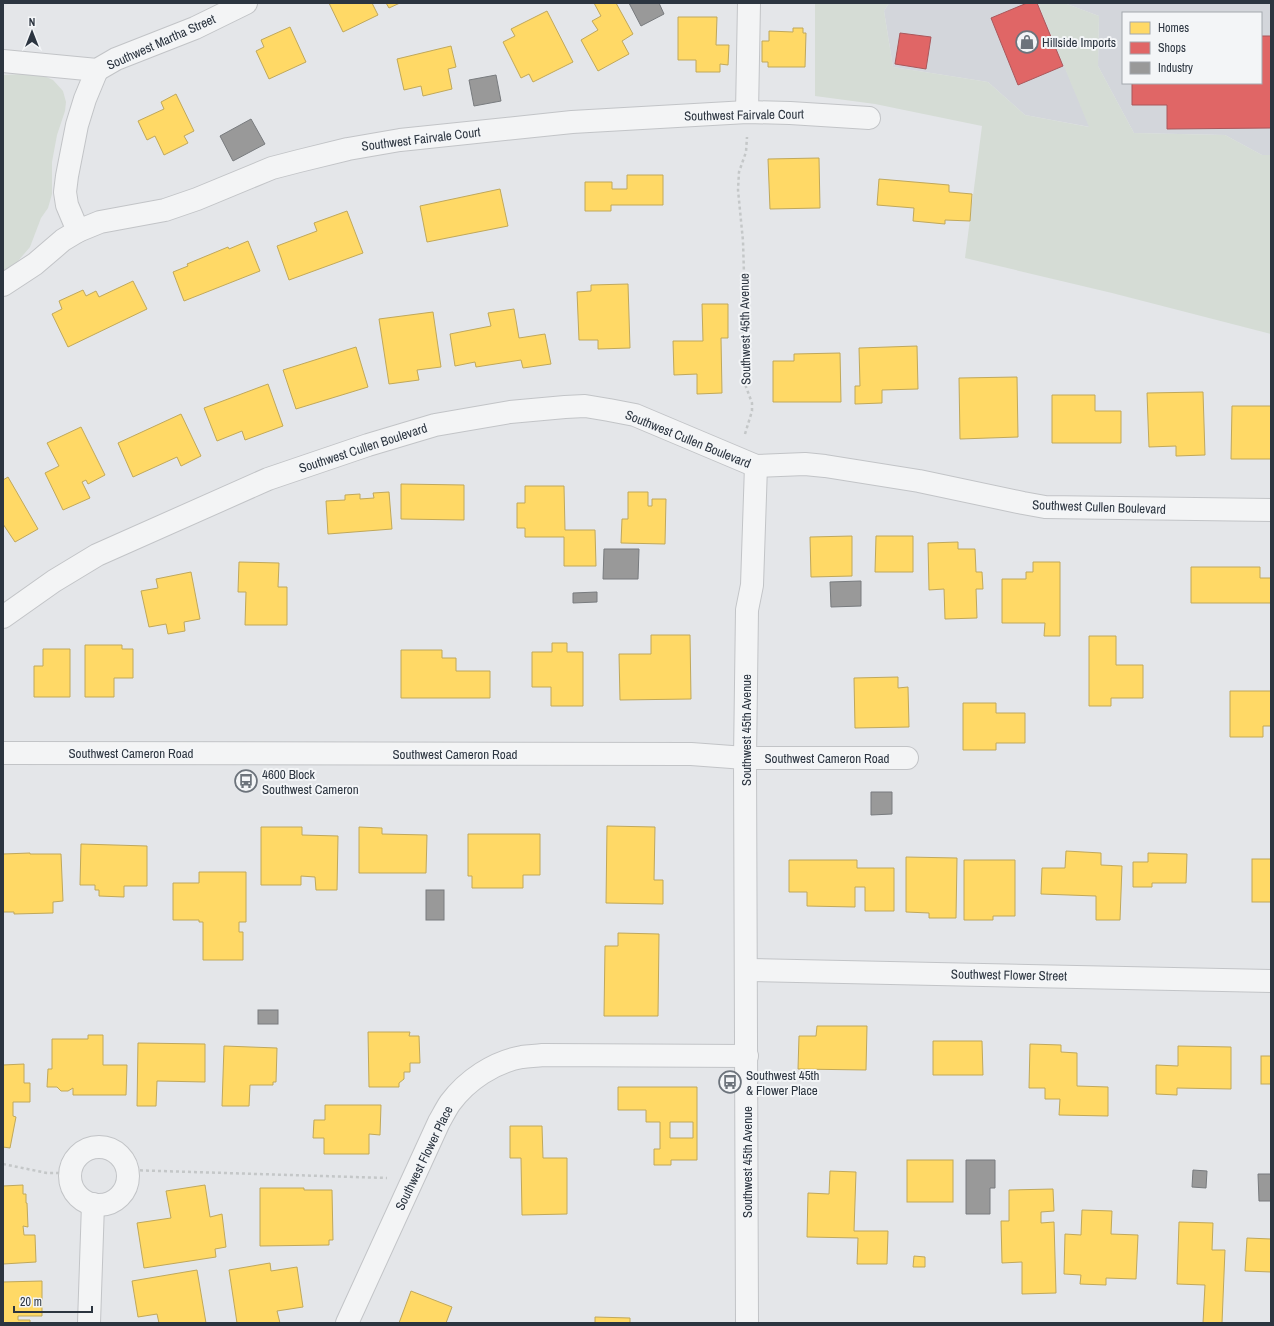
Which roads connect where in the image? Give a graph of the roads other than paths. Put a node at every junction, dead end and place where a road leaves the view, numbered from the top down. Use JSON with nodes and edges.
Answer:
{"nodes":[{"id":1,"x":246,"y":3,"type":"edge"},
{"id":2,"x":749,"y":3,"type":"edge"},
{"id":3,"x":3,"y":61,"type":"edge"},
{"id":4,"x":97,"y":70,"type":"junction"},
{"id":5,"x":747,"y":112,"type":"junction"},
{"id":6,"x":869,"y":118,"type":"dead end"},
{"id":7,"x":78,"y":231,"type":"junction"},
{"id":8,"x":3,"y":285,"type":"edge"},
{"id":9,"x":756,"y":466,"type":"junction"},
{"id":10,"x":1271,"y":510,"type":"edge"},
{"id":11,"x":3,"y":617,"type":"edge"},
{"id":12,"x":3,"y":753,"type":"edge"},
{"id":13,"x":746,"y":758,"type":"junction"},
{"id":14,"x":907,"y":758,"type":"dead end"},
{"id":15,"x":747,"y":970,"type":"junction"},
{"id":16,"x":1271,"y":981,"type":"edge"},
{"id":17,"x":747,"y":1056,"type":"junction"},
{"id":18,"x":93,"y":1204,"type":"junction"},
{"id":19,"x":90,"y":1323,"type":"edge"},
{"id":20,"x":347,"y":1323,"type":"edge"},
{"id":21,"x":747,"y":1323,"type":"edge"}],
"edges":[{"from":1,"to":4,"type":"street","name":"Southwest Martha Street"},
{"from":2,"to":5,"type":"street"},
{"from":3,"to":4,"type":"street","name":"Southwest Martha Street"},
{"from":4,"to":7,"type":"street"},
{"from":5,"to":6,"type":"street","name":"Southwest Fairvale Court"},
{"from":5,"to":7,"type":"street","name":"Southwest Fairvale Court"},
{"from":7,"to":8,"type":"street","name":"Southwest Fairvale Court"},
{"from":9,"to":10,"type":"street","name":"Southwest Cullen Boulevard"},
{"from":9,"to":11,"type":"street","name":"Southwest Cullen Boulevard"},
{"from":9,"to":13,"type":"street","name":"Southwest 45th Avenue"},
{"from":12,"to":13,"type":"street","name":"Southwest Cameron Road"},
{"from":13,"to":14,"type":"street","name":"Southwest Cameron Road"},
{"from":13,"to":15,"type":"street","name":"Southwest 45th Avenue"},
{"from":15,"to":16,"type":"street","name":"Southwest Flower Street"},
{"from":15,"to":17,"type":"street","name":"Southwest 45th Avenue"},
{"from":17,"to":20,"type":"street","name":"Southwest Flower Place"},
{"from":17,"to":21,"type":"street","name":"Southwest 45th Avenue"},
{"from":18,"to":18,"type":"street"},
{"from":18,"to":19,"type":"street"}]}
